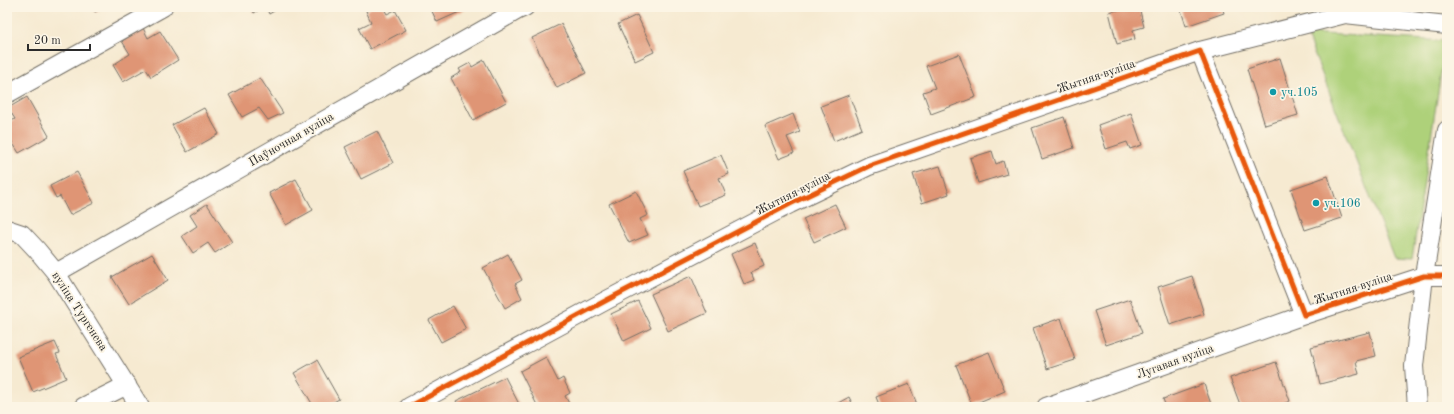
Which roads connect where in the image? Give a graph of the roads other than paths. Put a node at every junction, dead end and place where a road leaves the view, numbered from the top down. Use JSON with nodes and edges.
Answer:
{"nodes":[{"id":1,"x":163,"y":7,"type":"edge"},
{"id":2,"x":526,"y":7,"type":"edge"},
{"id":3,"x":1447,"y":25,"type":"edge"},
{"id":4,"x":1200,"y":51,"type":"junction"},
{"id":5,"x":7,"y":94,"type":"edge"},
{"id":6,"x":1447,"y":130,"type":"edge"},
{"id":7,"x":7,"y":229,"type":"edge"},
{"id":8,"x":56,"y":273,"type":"junction"},
{"id":9,"x":1424,"y":276,"type":"junction"},
{"id":10,"x":1447,"y":276,"type":"edge"},
{"id":11,"x":1304,"y":314,"type":"junction"},
{"id":12,"x":127,"y":385,"type":"junction"},
{"id":13,"x":83,"y":407,"type":"edge"},
{"id":14,"x":140,"y":407,"type":"edge"},
{"id":15,"x":409,"y":407,"type":"edge"},
{"id":16,"x":1046,"y":407,"type":"edge"},
{"id":17,"x":1417,"y":407,"type":"edge"}],
"edges":[{"from":1,"to":5,"type":"street"},
{"from":2,"to":8,"type":"street","name":"Паўночная вуліца"},
{"from":3,"to":4,"type":"street"},
{"from":4,"to":11,"type":"street","name":"Жытняя вуліца"},
{"from":4,"to":15,"type":"street","name":"Жытняя вуліца"},
{"from":6,"to":9,"type":"street"},
{"from":7,"to":8,"type":"street","name":"вуліца Тургенева"},
{"from":8,"to":12,"type":"street","name":"вуліца Тургенева"},
{"from":9,"to":10,"type":"street","name":"Жытняя вуліца"},
{"from":9,"to":11,"type":"street","name":"Жытняя вуліца"},
{"from":9,"to":17,"type":"street"},
{"from":11,"to":16,"type":"street","name":"Лугавая вуліца"},
{"from":12,"to":13,"type":"street"},
{"from":12,"to":14,"type":"street","name":"вуліца Тургенева"}]}
